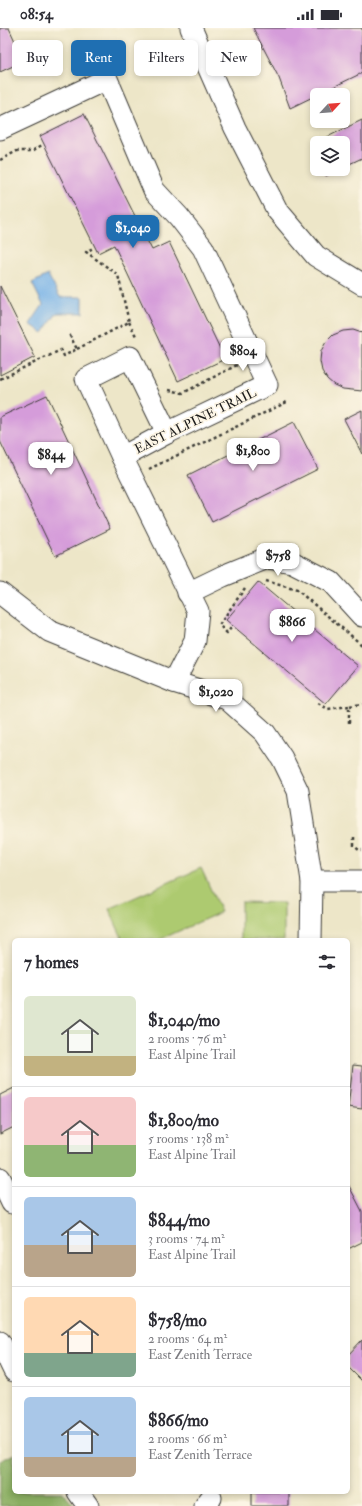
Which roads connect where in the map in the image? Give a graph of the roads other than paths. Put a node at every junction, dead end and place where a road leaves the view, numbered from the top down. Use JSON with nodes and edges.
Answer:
{"nodes":[{"id":1,"x":191,"y":28,"type":"edge"},
{"id":2,"x":0,"y":129,"type":"edge"},
{"id":3,"x":362,"y":284,"type":"edge"},
{"id":4,"x":167,"y":433,"type":"junction"},
{"id":5,"x":122,"y":457,"type":"junction"},
{"id":6,"x":0,"y":592,"type":"edge"},
{"id":7,"x":188,"y":593,"type":"junction"},
{"id":8,"x":362,"y":616,"type":"edge"},
{"id":9,"x":174,"y":682,"type":"junction"},
{"id":10,"x":312,"y":881,"type":"junction"},
{"id":11,"x":362,"y":881,"type":"edge"},
{"id":12,"x":311,"y":938,"type":"edge"},
{"id":13,"x":12,"y":1171,"type":"edge"},
{"id":14,"x":0,"y":1178,"type":"edge"},
{"id":15,"x":12,"y":1201,"type":"edge"},
{"id":16,"x":0,"y":1342,"type":"edge"},
{"id":17,"x":12,"y":1368,"type":"edge"},
{"id":18,"x":79,"y":1494,"type":"edge"},
{"id":19,"x":88,"y":1506,"type":"edge"}],
"edges":[{"from":1,"to":3,"type":"street"},
{"from":2,"to":4,"type":"street","name":"EAST ALPINE TRAIL"},
{"from":4,"to":5,"type":"street","name":"EAST ALPINE TRAIL"},
{"from":4,"to":5,"type":"street"},
{"from":5,"to":7,"type":"street","name":"EAST ALPINE TRAIL"},
{"from":6,"to":9,"type":"street"},
{"from":7,"to":8,"type":"street"},
{"from":7,"to":9,"type":"street","name":"EAST ALPINE TRAIL"},
{"from":9,"to":10,"type":"street"},
{"from":10,"to":11,"type":"street"},
{"from":10,"to":12,"type":"street"},
{"from":13,"to":14,"type":"street"},
{"from":14,"to":15,"type":"street"},
{"from":16,"to":17,"type":"street"},
{"from":18,"to":19,"type":"street"}]}
